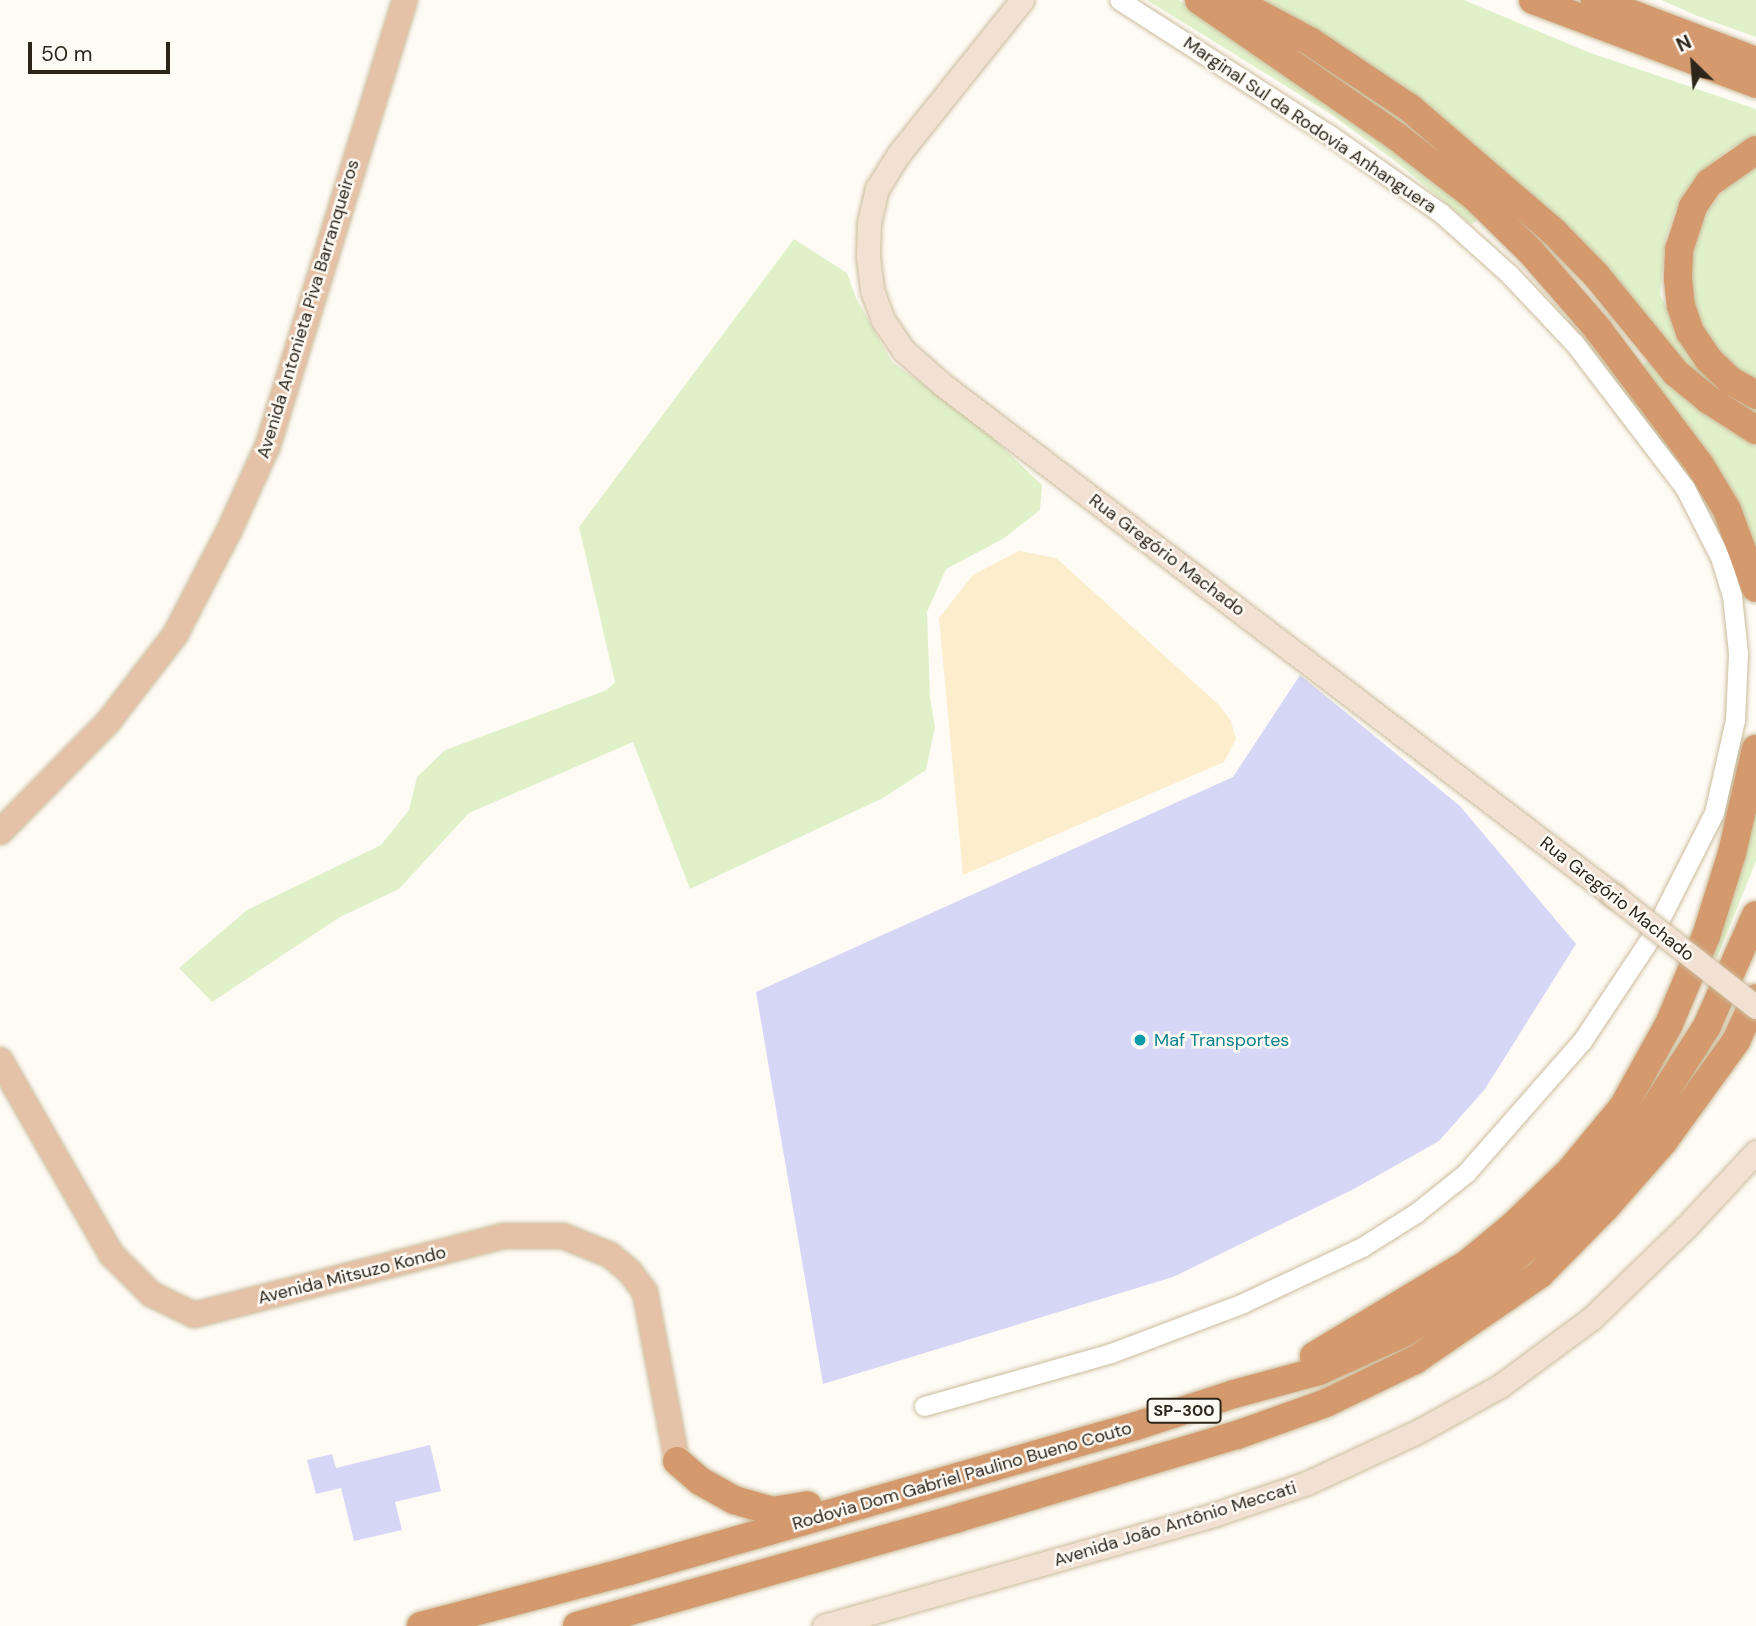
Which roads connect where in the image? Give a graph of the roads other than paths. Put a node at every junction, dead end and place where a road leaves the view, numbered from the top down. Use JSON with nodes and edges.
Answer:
{"nodes":[{"id":1,"x":405,"y":0,"type":"edge"},
{"id":2,"x":1022,"y":0,"type":"edge"},
{"id":3,"x":1119,"y":0,"type":"edge"},
{"id":4,"x":1199,"y":0,"type":"edge"},
{"id":5,"x":1233,"y":0,"type":"edge"},
{"id":6,"x":1533,"y":0,"type":"edge"},
{"id":7,"x":1595,"y":0,"type":"edge"},
{"id":8,"x":1756,"y":61,"type":"edge"},
{"id":9,"x":1756,"y":84,"type":"edge"},
{"id":10,"x":1756,"y":150,"type":"edge"},
{"id":11,"x":1756,"y":395,"type":"edge"},
{"id":12,"x":1756,"y":430,"type":"edge"},
{"id":13,"x":1756,"y":588,"type":"edge"},
{"id":14,"x":1756,"y":749,"type":"edge"},
{"id":15,"x":0,"y":832,"type":"edge"},
{"id":16,"x":1756,"y":915,"type":"edge"},
{"id":17,"x":1756,"y":998,"type":"edge"},
{"id":18,"x":1756,"y":1007,"type":"edge"},
{"id":19,"x":0,"y":1060,"type":"edge"},
{"id":20,"x":1756,"y":1152,"type":"edge"},
{"id":21,"x":1234,"y":1394,"type":"junction"},
{"id":22,"x":924,"y":1406,"type":"dead end"},
{"id":23,"x":677,"y":1461,"type":"joint"},
{"id":24,"x":959,"y":1478,"type":"junction"},
{"id":25,"x":421,"y":1626,"type":"edge"},
{"id":26,"x":577,"y":1626,"type":"edge"},
{"id":27,"x":824,"y":1626,"type":"edge"}],
"edges":[{"from":1,"to":15,"type":"main road","name":"Avenida Antonieta Piva Barranqueiros"},
{"from":2,"to":18,"type":"main road","name":"Rua Gregório Machado","bridge":true},
{"from":3,"to":22,"type":"street","name":"Marginal Sul da Rodovia Anhanguera"},
{"from":4,"to":13,"type":"highway"},
{"from":5,"to":12,"type":"highway"},
{"from":6,"to":9,"type":"highway"},
{"from":7,"to":8,"type":"highway"},
{"from":10,"to":11,"type":"highway"},
{"from":14,"to":21,"type":"highway"},
{"from":16,"to":21,"type":"highway","name":"Rodovia Dom Gabriel Paulino Bueno Couto","number":"SP-300"},
{"from":17,"to":26,"type":"highway","number":"SP-300"},
{"from":19,"to":23,"type":"main road","name":"Avenida Mitsuzo Kondo"},
{"from":20,"to":27,"type":"main road","name":"Avenida João Antônio Meccati"},
{"from":21,"to":24,"type":"highway","name":"Rodovia Dom Gabriel Paulino Bueno Couto","number":"SP-300"},
{"from":23,"to":24,"type":"highway"},
{"from":24,"to":25,"type":"highway","name":"Rodovia Dom Gabriel Paulino Bueno Couto","number":"SP-300"}]}
